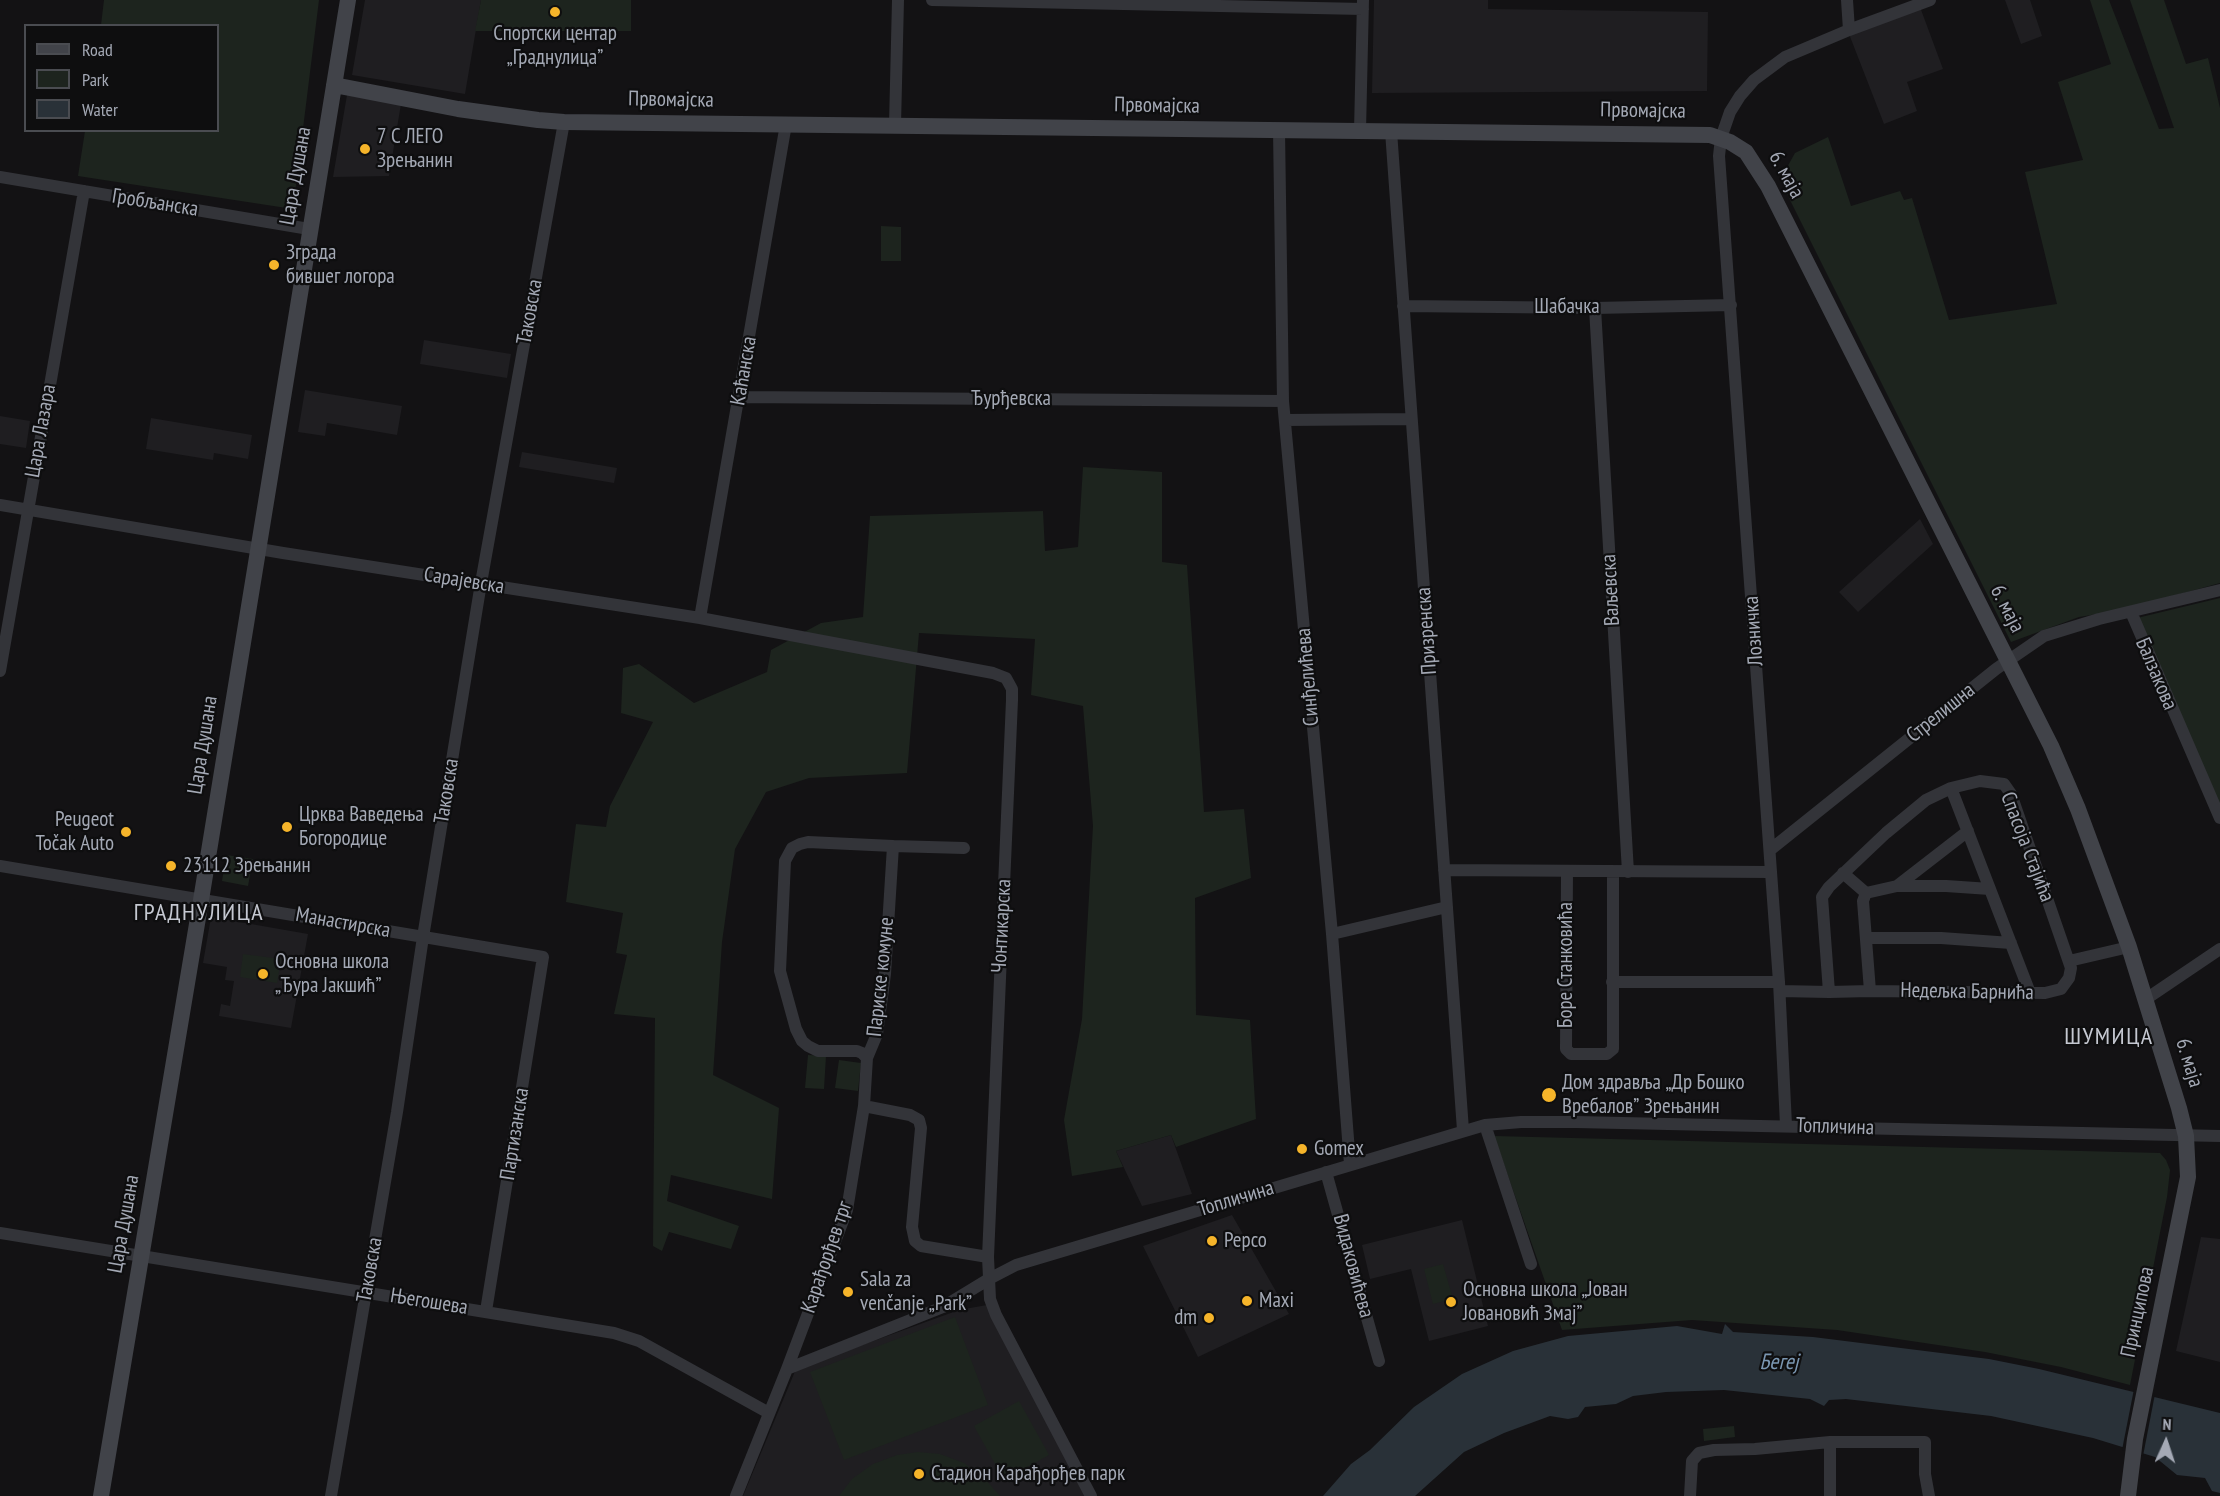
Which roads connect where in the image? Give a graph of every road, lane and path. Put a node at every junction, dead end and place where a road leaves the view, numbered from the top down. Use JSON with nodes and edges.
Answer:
{"nodes":[{"id":1,"x":348,"y":0,"type":"edge"},
{"id":2,"x":898,"y":0,"type":"edge"},
{"id":3,"x":932,"y":0,"type":"edge"},
{"id":4,"x":1847,"y":0,"type":"edge"},
{"id":5,"x":1930,"y":0,"type":"edge"},
{"id":6,"x":1363,"y":5,"type":"edge"},
{"id":7,"x":1850,"y":30,"type":"junction"},
{"id":8,"x":334,"y":86,"type":"junction"},
{"id":9,"x":564,"y":122,"type":"junction"},
{"id":10,"x":786,"y":124,"type":"junction"},
{"id":11,"x":895,"y":125,"type":"junction"},
{"id":12,"x":1279,"y":130,"type":"junction"},
{"id":13,"x":1360,"y":130,"type":"junction"},
{"id":14,"x":1391,"y":131,"type":"junction"},
{"id":15,"x":1721,"y":138,"type":"junction"},
{"id":16,"x":0,"y":177,"type":"edge"},
{"id":17,"x":84,"y":191,"type":"junction"},
{"id":18,"x":309,"y":229,"type":"junction"},
{"id":19,"x":1731,"y":305,"type":"junction"},
{"id":20,"x":1403,"y":306,"type":"junction"},
{"id":21,"x":1595,"y":308,"type":"junction"},
{"id":22,"x":740,"y":397,"type":"junction"},
{"id":23,"x":1283,"y":401,"type":"junction"},
{"id":24,"x":1412,"y":419,"type":"junction"},
{"id":25,"x":1285,"y":420,"type":"junction"},
{"id":26,"x":0,"y":505,"type":"edge"},
{"id":27,"x":28,"y":510,"type":"junction"},
{"id":28,"x":258,"y":548,"type":"junction"},
{"id":29,"x":481,"y":583,"type":"junction"},
{"id":30,"x":2220,"y":590,"type":"edge"},
{"id":31,"x":2131,"y":612,"type":"junction"},
{"id":32,"x":700,"y":618,"type":"junction"},
{"id":33,"x":2007,"y":660,"type":"junction"},
{"id":34,"x":928,"y":661,"type":"joint"},
{"id":35,"x":0,"y":671,"type":"edge"},
{"id":36,"x":1951,"y":788,"type":"junction"},
{"id":37,"x":2220,"y":818,"type":"edge"},
{"id":38,"x":1968,"y":831,"type":"junction"},
{"id":39,"x":893,"y":846,"type":"junction"},
{"id":40,"x":964,"y":849,"type":"dead end"},
{"id":41,"x":1770,"y":850,"type":"junction"},
{"id":42,"x":0,"y":866,"type":"edge"},
{"id":43,"x":1444,"y":870,"type":"junction"},
{"id":44,"x":1567,"y":871,"type":"junction"},
{"id":45,"x":1613,"y":872,"type":"junction"},
{"id":46,"x":1628,"y":872,"type":"junction"},
{"id":47,"x":1770,"y":872,"type":"junction"},
{"id":48,"x":1843,"y":873,"type":"junction"},
{"id":49,"x":1897,"y":886,"type":"junction"},
{"id":50,"x":1990,"y":889,"type":"junction"},
{"id":51,"x":1866,"y":893,"type":"junction"},
{"id":52,"x":201,"y":900,"type":"junction"},
{"id":53,"x":1447,"y":907,"type":"junction"},
{"id":54,"x":1332,"y":934,"type":"junction"},
{"id":55,"x":423,"y":937,"type":"junction"},
{"id":56,"x":1866,"y":938,"type":"junction"},
{"id":57,"x":2011,"y":943,"type":"junction"},
{"id":58,"x":2129,"y":947,"type":"junction"},
{"id":59,"x":2220,"y":950,"type":"edge"},
{"id":60,"x":543,"y":957,"type":"joint"},
{"id":61,"x":2068,"y":961,"type":"junction"},
{"id":62,"x":1612,"y":982,"type":"junction"},
{"id":63,"x":1779,"y":987,"type":"junction"},
{"id":64,"x":1870,"y":991,"type":"junction"},
{"id":65,"x":1829,"y":992,"type":"junction"},
{"id":66,"x":2030,"y":993,"type":"junction"},
{"id":67,"x":2146,"y":999,"type":"junction"},
{"id":68,"x":867,"y":1058,"type":"junction"},
{"id":69,"x":864,"y":1106,"type":"junction"},
{"id":70,"x":1485,"y":1125,"type":"junction"},
{"id":71,"x":1786,"y":1125,"type":"junction"},
{"id":72,"x":1463,"y":1130,"type":"junction"},
{"id":73,"x":2186,"y":1136,"type":"junction"},
{"id":74,"x":2220,"y":1137,"type":"edge"},
{"id":75,"x":1350,"y":1164,"type":"junction"},
{"id":76,"x":1326,"y":1172,"type":"junction"},
{"id":77,"x":0,"y":1233,"type":"edge"},
{"id":78,"x":141,"y":1255,"type":"junction"},
{"id":79,"x":988,"y":1257,"type":"junction"},
{"id":80,"x":1531,"y":1264,"type":"dead end"},
{"id":81,"x":989,"y":1279,"type":"junction"},
{"id":82,"x":367,"y":1291,"type":"junction"},
{"id":83,"x":486,"y":1311,"type":"junction"},
{"id":84,"x":1379,"y":1361,"type":"dead end"},
{"id":85,"x":787,"y":1370,"type":"junction"},
{"id":86,"x":769,"y":1413,"type":"junction"},
{"id":87,"x":1830,"y":1442,"type":"junction"},
{"id":88,"x":100,"y":1496,"type":"edge"},
{"id":89,"x":331,"y":1496,"type":"edge"},
{"id":90,"x":736,"y":1496,"type":"edge"},
{"id":91,"x":1092,"y":1496,"type":"edge"},
{"id":92,"x":1690,"y":1496,"type":"edge"},
{"id":93,"x":1830,"y":1496,"type":"edge"},
{"id":94,"x":1929,"y":1496,"type":"edge"},
{"id":95,"x":2128,"y":1496,"type":"edge"}],
"edges":[{"from":1,"to":8,"type":"street","name":"Цара Душана"},
{"from":2,"to":11,"type":"street"},
{"from":3,"to":6,"type":"street"},
{"from":4,"to":7,"type":"street"},
{"from":5,"to":7,"type":"street"},
{"from":6,"to":13,"type":"street"},
{"from":7,"to":15,"type":"street"},
{"from":8,"to":9,"type":"street","name":"Првомајска"},
{"from":8,"to":18,"type":"street","name":"Цара Душана"},
{"from":9,"to":10,"type":"street","name":"Првомајска"},
{"from":9,"to":29,"type":"street","name":"Таковска"},
{"from":10,"to":11,"type":"street","name":"Првомајска"},
{"from":10,"to":22,"type":"street","name":"Каћанска"},
{"from":11,"to":12,"type":"street","name":"Првомајска"},
{"from":12,"to":13,"type":"street","name":"Првомајска"},
{"from":12,"to":23,"type":"street","name":"Синђелићева"},
{"from":13,"to":14,"type":"street","name":"Првомајска"},
{"from":14,"to":15,"type":"street","name":"Првомајска"},
{"from":14,"to":20,"type":"street","name":"Призренска"},
{"from":15,"to":19,"type":"street","name":"Лозничка"},
{"from":15,"to":33,"type":"street","name":"6. маја"},
{"from":16,"to":17,"type":"street","name":"Гробљанска"},
{"from":17,"to":18,"type":"street","name":"Гробљанска"},
{"from":17,"to":27,"type":"street","name":"Цара Лазара"},
{"from":18,"to":28,"type":"street","name":"Цара Душана"},
{"from":19,"to":21,"type":"street","name":"Шабачка"},
{"from":19,"to":41,"type":"street","name":"Лозничка"},
{"from":20,"to":21,"type":"street","name":"Шабачка"},
{"from":20,"to":24,"type":"street","name":"Призренска"},
{"from":21,"to":46,"type":"street","name":"Ваљевска"},
{"from":22,"to":23,"type":"street","name":"Ђурђевска"},
{"from":22,"to":32,"type":"street","name":"Каћанска"},
{"from":23,"to":25,"type":"street","name":"Синђелићева"},
{"from":24,"to":25,"type":"street"},
{"from":24,"to":43,"type":"street","name":"Призренска"},
{"from":25,"to":54,"type":"street","name":"Синђелићева"},
{"from":26,"to":27,"type":"street","name":"Сарајевска"},
{"from":27,"to":28,"type":"street","name":"Сарајевска"},
{"from":27,"to":35,"type":"street","name":"Цара Лазара"},
{"from":28,"to":29,"type":"street","name":"Сарајевска"},
{"from":28,"to":52,"type":"street","name":"Цара Душана"},
{"from":29,"to":32,"type":"street","name":"Сарајевска"},
{"from":29,"to":55,"type":"street","name":"Таковска"},
{"from":30,"to":31,"type":"street","name":"Балзакова"},
{"from":31,"to":33,"type":"street","name":"Стрелишна"},
{"from":31,"to":37,"type":"street","name":"Балзакова"},
{"from":32,"to":34,"type":"street","name":"Сарајевска"},
{"from":33,"to":41,"type":"street","name":"Стрелишна"},
{"from":33,"to":58,"type":"street","name":"6. маја"},
{"from":34,"to":79,"type":"street","name":"Чонтикарска"},
{"from":36,"to":38,"type":"street"},
{"from":36,"to":48,"type":"street","name":"Спасоја Стајића"},
{"from":36,"to":61,"type":"street","name":"Спасоја Стајића"},
{"from":38,"to":49,"type":"street"},
{"from":38,"to":50,"type":"street"},
{"from":39,"to":40,"type":"street","name":"Париске комуне"},
{"from":39,"to":68,"type":"street","name":"Париске комуне"},
{"from":39,"to":68,"type":"street","name":"Париске комуне"},
{"from":41,"to":47,"type":"street","name":"Лозничка"},
{"from":42,"to":52,"type":"street","name":"Манастирска"},
{"from":43,"to":44,"type":"street"},
{"from":43,"to":53,"type":"street","name":"Призренска"},
{"from":44,"to":45,"type":"street"},
{"from":44,"to":62,"type":"street","name":"Боре Станковића"},
{"from":45,"to":46,"type":"street"},
{"from":45,"to":62,"type":"street","name":"Боре Станковића"},
{"from":46,"to":47,"type":"street"},
{"from":47,"to":63,"type":"street","name":"Лозничка"},
{"from":48,"to":51,"type":"street"},
{"from":48,"to":65,"type":"street","name":"Спасоја Стајића"},
{"from":49,"to":50,"type":"street"},
{"from":49,"to":51,"type":"street"},
{"from":50,"to":57,"type":"street"},
{"from":51,"to":56,"type":"street"},
{"from":52,"to":55,"type":"street","name":"Манастирска"},
{"from":52,"to":78,"type":"street","name":"Цара Душана"},
{"from":53,"to":54,"type":"street"},
{"from":53,"to":72,"type":"street","name":"Призренска"},
{"from":54,"to":75,"type":"street","name":"Синђелићева"},
{"from":55,"to":60,"type":"street","name":"Манастирска"},
{"from":55,"to":82,"type":"street","name":"Таковска"},
{"from":56,"to":57,"type":"street"},
{"from":56,"to":64,"type":"street"},
{"from":57,"to":66,"type":"street"},
{"from":58,"to":61,"type":"street"},
{"from":58,"to":67,"type":"street","name":"6. маја"},
{"from":59,"to":67,"type":"street"},
{"from":60,"to":83,"type":"street","name":"Партизанска"},
{"from":61,"to":66,"type":"street","name":"Недељка Барнића"},
{"from":62,"to":63,"type":"street"},
{"from":63,"to":65,"type":"street","name":"Недељка Барнића"},
{"from":63,"to":71,"type":"street","name":"Лозничка"},
{"from":64,"to":65,"type":"street","name":"Недељка Барнића"},
{"from":64,"to":66,"type":"street","name":"Недељка Барнића"},
{"from":67,"to":73,"type":"street","name":"6. маја"},
{"from":68,"to":69,"type":"street","name":"Карађорђев трг"},
{"from":69,"to":79,"type":"street"},
{"from":69,"to":85,"type":"street","name":"Карађорђев трг"},
{"from":70,"to":71,"type":"street","name":"Топличина"},
{"from":70,"to":72,"type":"street","name":"Топличина"},
{"from":70,"to":80,"type":"street"},
{"from":71,"to":73,"type":"street","name":"Топличина"},
{"from":72,"to":75,"type":"street","name":"Топличина"},
{"from":73,"to":74,"type":"street","name":"Топличина"},
{"from":73,"to":95,"type":"street","name":"Принципова"},
{"from":75,"to":76,"type":"street","name":"Топличина"},
{"from":76,"to":81,"type":"street","name":"Топличина"},
{"from":76,"to":84,"type":"street","name":"Видаковићева"},
{"from":77,"to":78,"type":"street","name":"Његошева"},
{"from":78,"to":82,"type":"street","name":"Његошева"},
{"from":78,"to":88,"type":"street","name":"Цара Душана"},
{"from":79,"to":81,"type":"street"},
{"from":81,"to":85,"type":"street"},
{"from":81,"to":91,"type":"street"},
{"from":82,"to":83,"type":"street","name":"Његошева"},
{"from":82,"to":89,"type":"street","name":"Таковска"},
{"from":83,"to":86,"type":"street","name":"Његошева"},
{"from":85,"to":86,"type":"street","name":"Карађорђев трг"},
{"from":86,"to":90,"type":"street","name":"Карађорђев трг"},
{"from":87,"to":92,"type":"street"},
{"from":87,"to":93,"type":"street"},
{"from":87,"to":94,"type":"street"}]}
